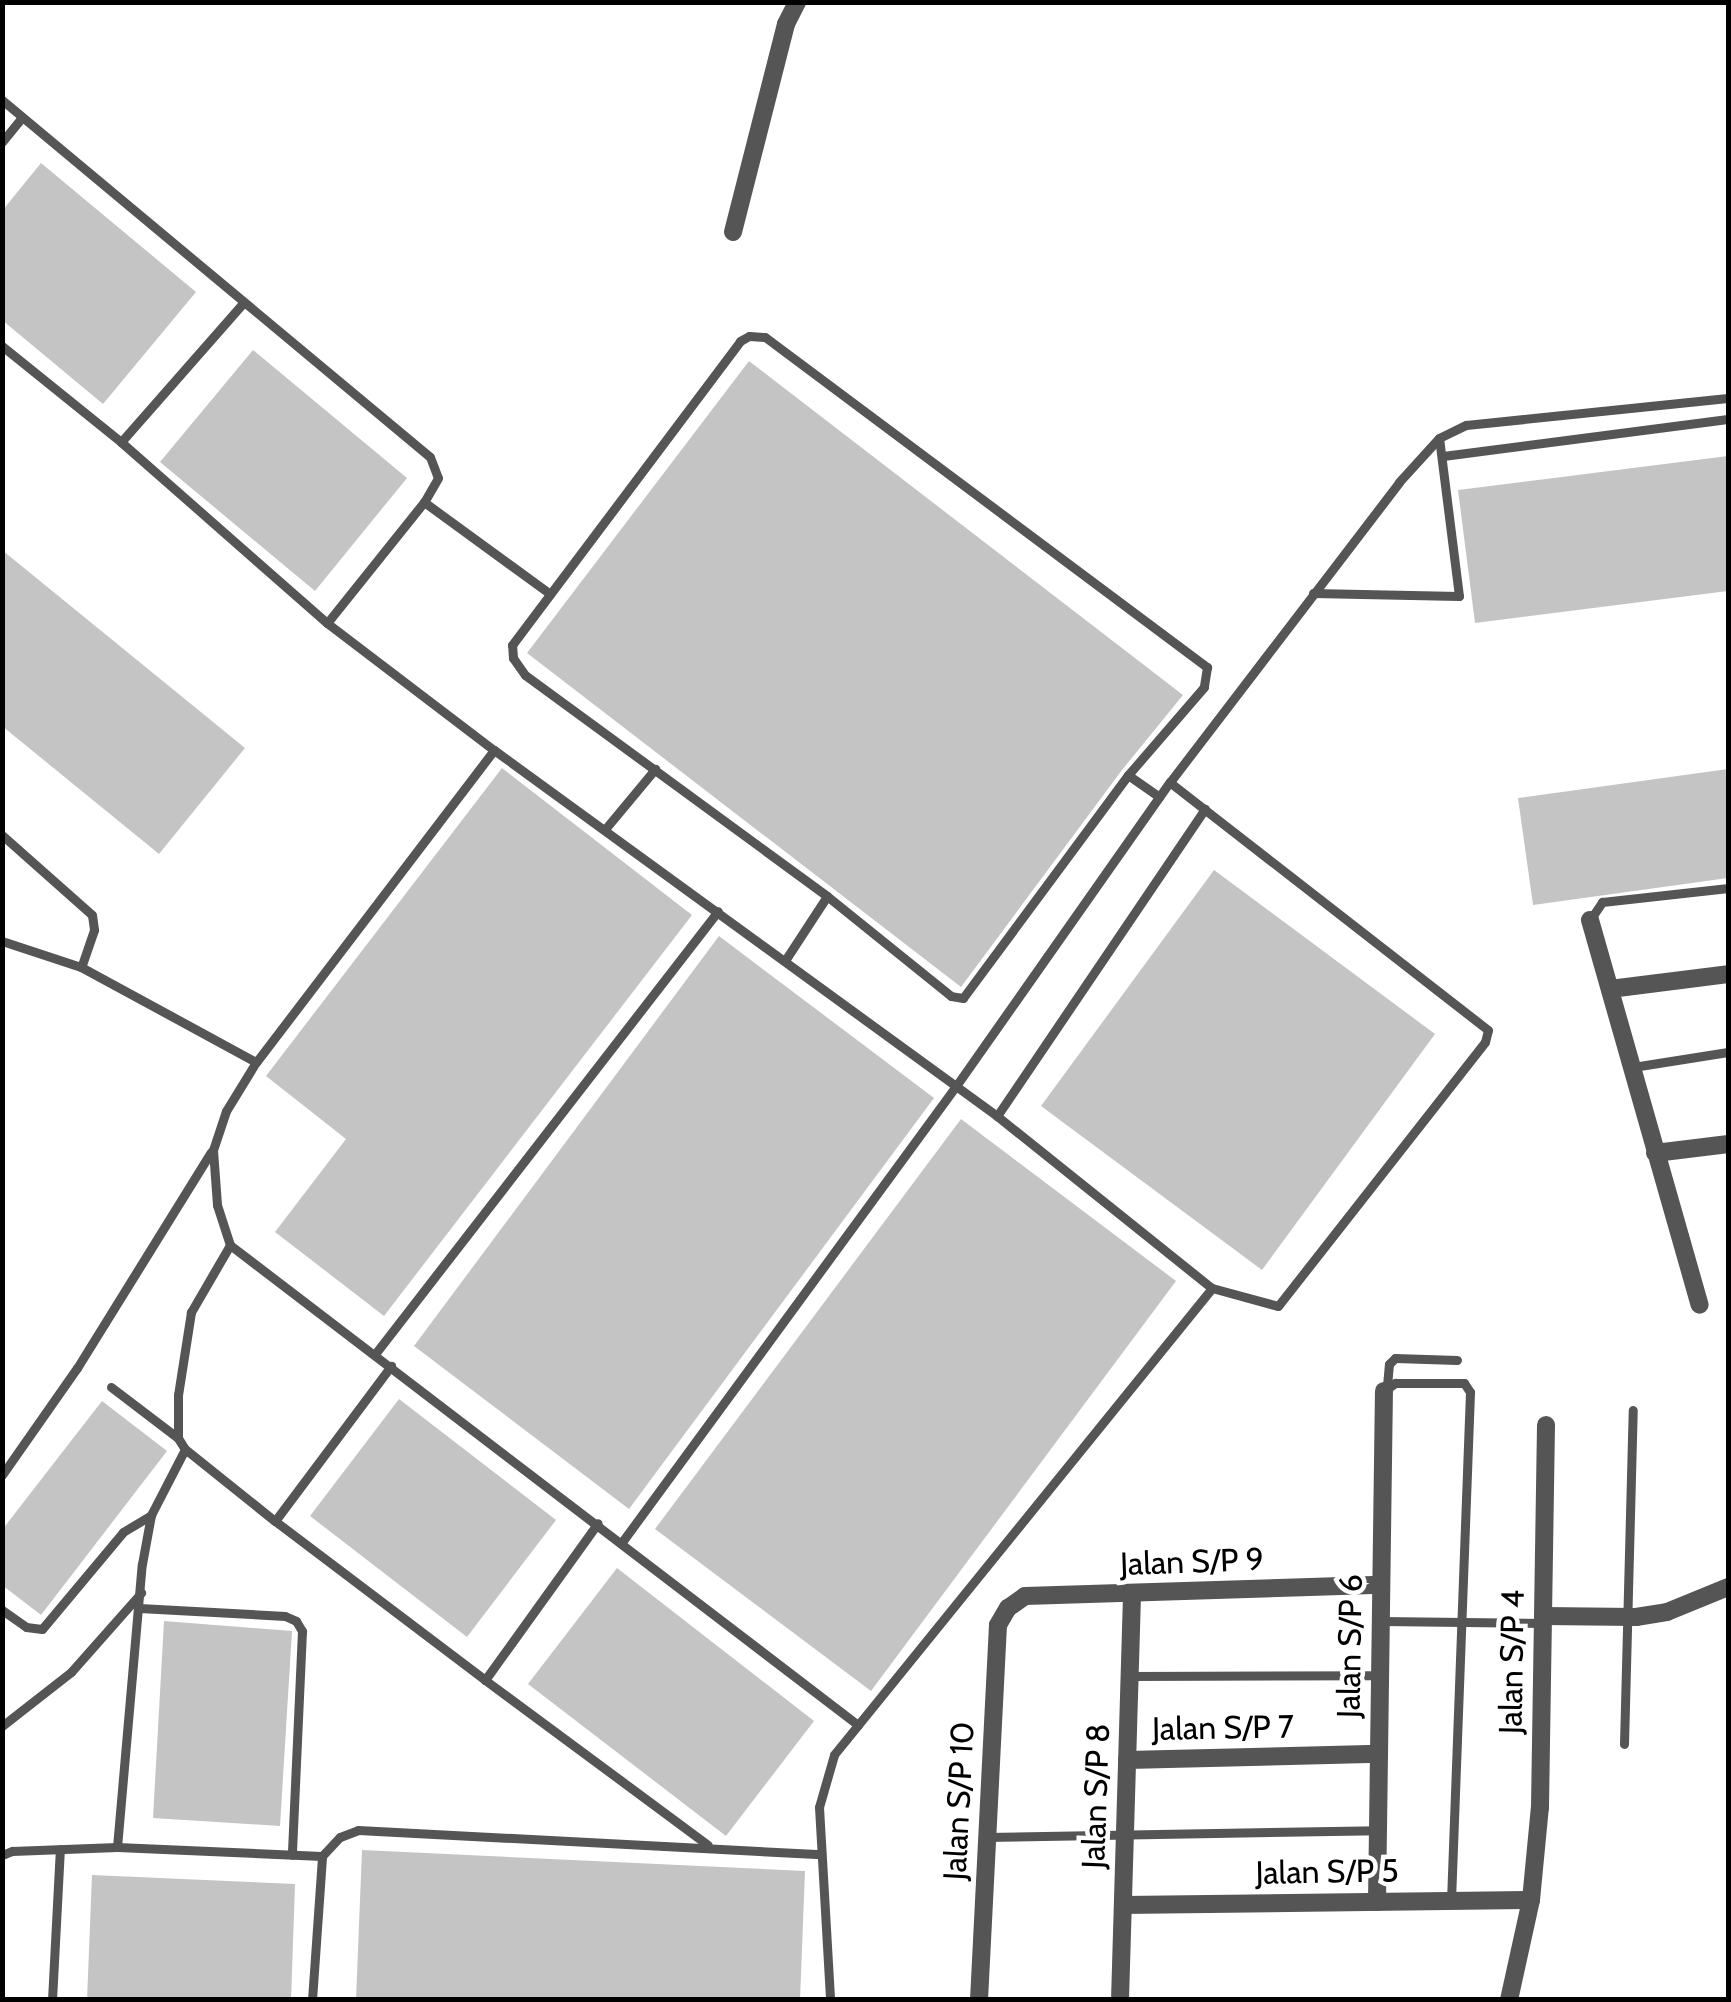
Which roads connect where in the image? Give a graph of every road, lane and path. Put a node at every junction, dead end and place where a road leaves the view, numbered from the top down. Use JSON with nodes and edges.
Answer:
{"nodes":[{"id":1,"x":796,"y":2,"type":"edge"},
{"id":2,"x":2,"y":100,"type":"edge"},
{"id":3,"x":22,"y":116,"type":"junction"},
{"id":4,"x":2,"y":142,"type":"edge"},
{"id":5,"x":732,"y":232,"type":"dead end"},
{"id":6,"x":242,"y":303,"type":"junction"},
{"id":7,"x":2,"y":346,"type":"edge"},
{"id":8,"x":1728,"y":398,"type":"edge"},
{"id":9,"x":1728,"y":419,"type":"edge"},
{"id":10,"x":1440,"y":438,"type":"junction"},
{"id":11,"x":121,"y":442,"type":"junction"},
{"id":12,"x":1444,"y":456,"type":"junction"},
{"id":13,"x":424,"y":502,"type":"junction"},
{"id":14,"x":550,"y":594,"type":"junction"},
{"id":15,"x":1314,"y":594,"type":"junction"},
{"id":16,"x":327,"y":624,"type":"junction"},
{"id":17,"x":494,"y":750,"type":"junction"},
{"id":18,"x":655,"y":769,"type":"junction"},
{"id":19,"x":1128,"y":775,"type":"junction"},
{"id":20,"x":1170,"y":782,"type":"junction"},
{"id":21,"x":1159,"y":797,"type":"junction"},
{"id":22,"x":1205,"y":809,"type":"junction"},
{"id":23,"x":606,"y":828,"type":"junction"},
{"id":24,"x":2,"y":835,"type":"edge"},
{"id":25,"x":1728,"y":888,"type":"edge"},
{"id":26,"x":826,"y":896,"type":"junction"},
{"id":27,"x":718,"y":911,"type":"junction"},
{"id":28,"x":1590,"y":920,"type":"joint"},
{"id":29,"x":2,"y":941,"type":"edge"},
{"id":30,"x":786,"y":959,"type":"junction"},
{"id":31,"x":81,"y":967,"type":"junction"},
{"id":32,"x":1728,"y":974,"type":"edge"},
{"id":33,"x":1610,"y":989,"type":"junction"},
{"id":34,"x":1728,"y":1052,"type":"edge"},
{"id":35,"x":256,"y":1062,"type":"junction"},
{"id":36,"x":1633,"y":1067,"type":"junction"},
{"id":37,"x":956,"y":1086,"type":"junction"},
{"id":38,"x":997,"y":1116,"type":"junction"},
{"id":39,"x":1728,"y":1144,"type":"edge"},
{"id":40,"x":212,"y":1150,"type":"junction"},
{"id":41,"x":1655,"y":1153,"type":"junction"},
{"id":42,"x":230,"y":1246,"type":"junction"},
{"id":43,"x":1212,"y":1288,"type":"junction"},
{"id":44,"x":1700,"y":1305,"type":"dead end"},
{"id":45,"x":374,"y":1354,"type":"junction"},
{"id":46,"x":1457,"y":1360,"type":"dead end"},
{"id":47,"x":391,"y":1366,"type":"junction"},
{"id":48,"x":110,"y":1387,"type":"dead end"},
{"id":49,"x":1385,"y":1388,"type":"junction"},
{"id":50,"x":1633,"y":1410,"type":"dead end"},
{"id":51,"x":1546,"y":1425,"type":"dead end"},
{"id":52,"x":178,"y":1438,"type":"junction"},
{"id":53,"x":186,"y":1449,"type":"junction"},
{"id":54,"x":2,"y":1475,"type":"edge"},
{"id":55,"x":152,"y":1515,"type":"junction"},
{"id":56,"x":275,"y":1521,"type":"junction"},
{"id":57,"x":598,"y":1522,"type":"junction"},
{"id":58,"x":622,"y":1542,"type":"junction"},
{"id":59,"x":1381,"y":1585,"type":"junction"},
{"id":60,"x":1728,"y":1587,"type":"edge"},
{"id":61,"x":140,"y":1593,"type":"junction"},
{"id":62,"x":1132,"y":1594,"type":"junction"},
{"id":63,"x":140,"y":1608,"type":"junction"},
{"id":64,"x":1008,"y":1608,"type":"joint"},
{"id":65,"x":2,"y":1610,"type":"edge"},
{"id":66,"x":1628,"y":1617,"type":"junction"},
{"id":67,"x":1543,"y":1620,"type":"junction"},
{"id":68,"x":1381,"y":1622,"type":"junction"},
{"id":69,"x":1464,"y":1622,"type":"junction"},
{"id":70,"x":1380,"y":1675,"type":"junction"},
{"id":71,"x":1130,"y":1676,"type":"junction"},
{"id":72,"x":485,"y":1680,"type":"junction"},
{"id":73,"x":858,"y":1725,"type":"junction"},
{"id":74,"x":2,"y":1726,"type":"edge"},
{"id":75,"x":1624,"y":1744,"type":"dead end"},
{"id":76,"x":1379,"y":1754,"type":"junction"},
{"id":77,"x":1128,"y":1760,"type":"junction"},
{"id":78,"x":1378,"y":1830,"type":"junction"},
{"id":79,"x":1125,"y":1835,"type":"junction"},
{"id":80,"x":986,"y":1837,"type":"junction"},
{"id":81,"x":117,"y":1847,"type":"junction"},
{"id":82,"x":710,"y":1847,"type":"junction"},
{"id":83,"x":60,"y":1849,"type":"junction"},
{"id":84,"x":292,"y":1854,"type":"junction"},
{"id":85,"x":821,"y":1854,"type":"junction"},
{"id":86,"x":2,"y":1855,"type":"edge"},
{"id":87,"x":322,"y":1856,"type":"junction"},
{"id":88,"x":1531,"y":1900,"type":"junction"},
{"id":89,"x":1451,"y":1901,"type":"junction"},
{"id":90,"x":1377,"y":1902,"type":"junction"},
{"id":91,"x":1123,"y":1905,"type":"junction"},
{"id":92,"x":52,"y":2000,"type":"edge"},
{"id":93,"x":312,"y":2000,"type":"edge"},
{"id":94,"x":830,"y":2000,"type":"edge"},
{"id":95,"x":980,"y":2000,"type":"edge"},
{"id":96,"x":1120,"y":2000,"type":"edge"},
{"id":97,"x":1509,"y":2000,"type":"edge"}],
"edges":[{"from":1,"to":5,"type":"street"},
{"from":2,"to":3,"type":"lane"},
{"from":3,"to":4,"type":"lane"},
{"from":3,"to":6,"type":"lane"},
{"from":6,"to":11,"type":"lane"},
{"from":6,"to":13,"type":"lane"},
{"from":7,"to":11,"type":"lane"},
{"from":8,"to":10,"type":"lane"},
{"from":9,"to":12,"type":"lane"},
{"from":10,"to":12,"type":"lane"},
{"from":10,"to":15,"type":"lane"},
{"from":11,"to":16,"type":"lane"},
{"from":12,"to":15,"type":"lane"},
{"from":13,"to":14,"type":"lane"},
{"from":13,"to":16,"type":"lane"},
{"from":14,"to":18,"type":"lane"},
{"from":14,"to":19,"type":"lane"},
{"from":15,"to":20,"type":"lane"},
{"from":16,"to":17,"type":"lane"},
{"from":17,"to":23,"type":"lane"},
{"from":17,"to":35,"type":"lane"},
{"from":18,"to":23,"type":"lane"},
{"from":18,"to":26,"type":"lane"},
{"from":19,"to":21,"type":"lane"},
{"from":19,"to":26,"type":"lane"},
{"from":20,"to":21,"type":"lane"},
{"from":20,"to":22,"type":"lane"},
{"from":21,"to":37,"type":"lane"},
{"from":22,"to":38,"type":"lane"},
{"from":22,"to":43,"type":"lane"},
{"from":23,"to":27,"type":"lane"},
{"from":24,"to":31,"type":"lane"},
{"from":25,"to":28,"type":"lane"},
{"from":26,"to":30,"type":"lane"},
{"from":27,"to":30,"type":"lane"},
{"from":27,"to":45,"type":"lane"},
{"from":28,"to":33,"type":"street"},
{"from":29,"to":31,"type":"lane"},
{"from":30,"to":37,"type":"lane"},
{"from":31,"to":35,"type":"lane"},
{"from":32,"to":33,"type":"street"},
{"from":33,"to":36,"type":"street"},
{"from":34,"to":36,"type":"lane"},
{"from":35,"to":40,"type":"lane"},
{"from":36,"to":41,"type":"street"},
{"from":37,"to":38,"type":"lane"},
{"from":37,"to":58,"type":"lane"},
{"from":38,"to":43,"type":"lane"},
{"from":39,"to":41,"type":"street"},
{"from":40,"to":42,"type":"lane"},
{"from":40,"to":54,"type":"lane"},
{"from":41,"to":44,"type":"street"},
{"from":42,"to":45,"type":"lane"},
{"from":42,"to":52,"type":"lane"},
{"from":43,"to":73,"type":"lane"},
{"from":45,"to":47,"type":"lane"},
{"from":46,"to":49,"type":"lane"},
{"from":47,"to":56,"type":"lane"},
{"from":47,"to":57,"type":"lane"},
{"from":48,"to":52,"type":"lane"},
{"from":49,"to":59,"type":"street","name":"Jalan S/P 6"},
{"from":49,"to":69,"type":"lane"},
{"from":50,"to":66,"type":"lane"},
{"from":51,"to":67,"type":"street","name":"Jalan S/P 4"},
{"from":52,"to":53,"type":"lane"},
{"from":53,"to":55,"type":"lane"},
{"from":53,"to":56,"type":"lane"},
{"from":55,"to":61,"type":"lane"},
{"from":55,"to":65,"type":"lane"},
{"from":56,"to":72,"type":"lane"},
{"from":57,"to":58,"type":"lane"},
{"from":57,"to":72,"type":"lane"},
{"from":58,"to":73,"type":"lane"},
{"from":59,"to":62,"type":"street","name":"Jalan S/P 9"},
{"from":59,"to":68,"type":"street","name":"Jalan S/P 6"},
{"from":60,"to":66,"type":"street"},
{"from":61,"to":63,"type":"lane"},
{"from":61,"to":74,"type":"lane"},
{"from":62,"to":64,"type":"street","name":"Jalan S/P 9"},
{"from":62,"to":71,"type":"street","name":"Jalan S/P 8"},
{"from":63,"to":81,"type":"lane"},
{"from":63,"to":84,"type":"lane"},
{"from":64,"to":80,"type":"street","name":"Jalan S/P 10"},
{"from":66,"to":67,"type":"street"},
{"from":66,"to":75,"type":"lane"},
{"from":67,"to":69,"type":"lane"},
{"from":67,"to":88,"type":"street","name":"Jalan S/P 4"},
{"from":68,"to":69,"type":"lane"},
{"from":68,"to":70,"type":"street","name":"Jalan S/P 6"},
{"from":69,"to":89,"type":"lane"},
{"from":70,"to":71,"type":"lane"},
{"from":70,"to":76,"type":"street","name":"Jalan S/P 6"},
{"from":71,"to":77,"type":"street","name":"Jalan S/P 8"},
{"from":72,"to":82,"type":"lane"},
{"from":73,"to":85,"type":"lane"},
{"from":76,"to":77,"type":"street","name":"Jalan S/P 7"},
{"from":76,"to":78,"type":"street","name":"Jalan S/P 6"},
{"from":77,"to":79,"type":"street","name":"Jalan S/P 8"},
{"from":78,"to":79,"type":"lane"},
{"from":78,"to":90,"type":"street","name":"Jalan S/P 6"},
{"from":79,"to":80,"type":"lane"},
{"from":79,"to":91,"type":"street","name":"Jalan S/P 8"},
{"from":80,"to":95,"type":"street","name":"Jalan S/P 10"},
{"from":81,"to":83,"type":"lane"},
{"from":81,"to":84,"type":"lane"},
{"from":82,"to":85,"type":"lane"},
{"from":82,"to":87,"type":"lane"},
{"from":83,"to":86,"type":"lane"},
{"from":83,"to":92,"type":"lane"},
{"from":84,"to":87,"type":"lane"},
{"from":85,"to":94,"type":"lane"},
{"from":87,"to":93,"type":"lane"},
{"from":88,"to":89,"type":"street","name":"Jalan S/P 5"},
{"from":88,"to":97,"type":"street","name":"Jalan S/P 4"},
{"from":89,"to":90,"type":"street","name":"Jalan S/P 5"},
{"from":90,"to":91,"type":"street","name":"Jalan S/P 5"},
{"from":91,"to":96,"type":"street","name":"Jalan S/P 8"}]}
